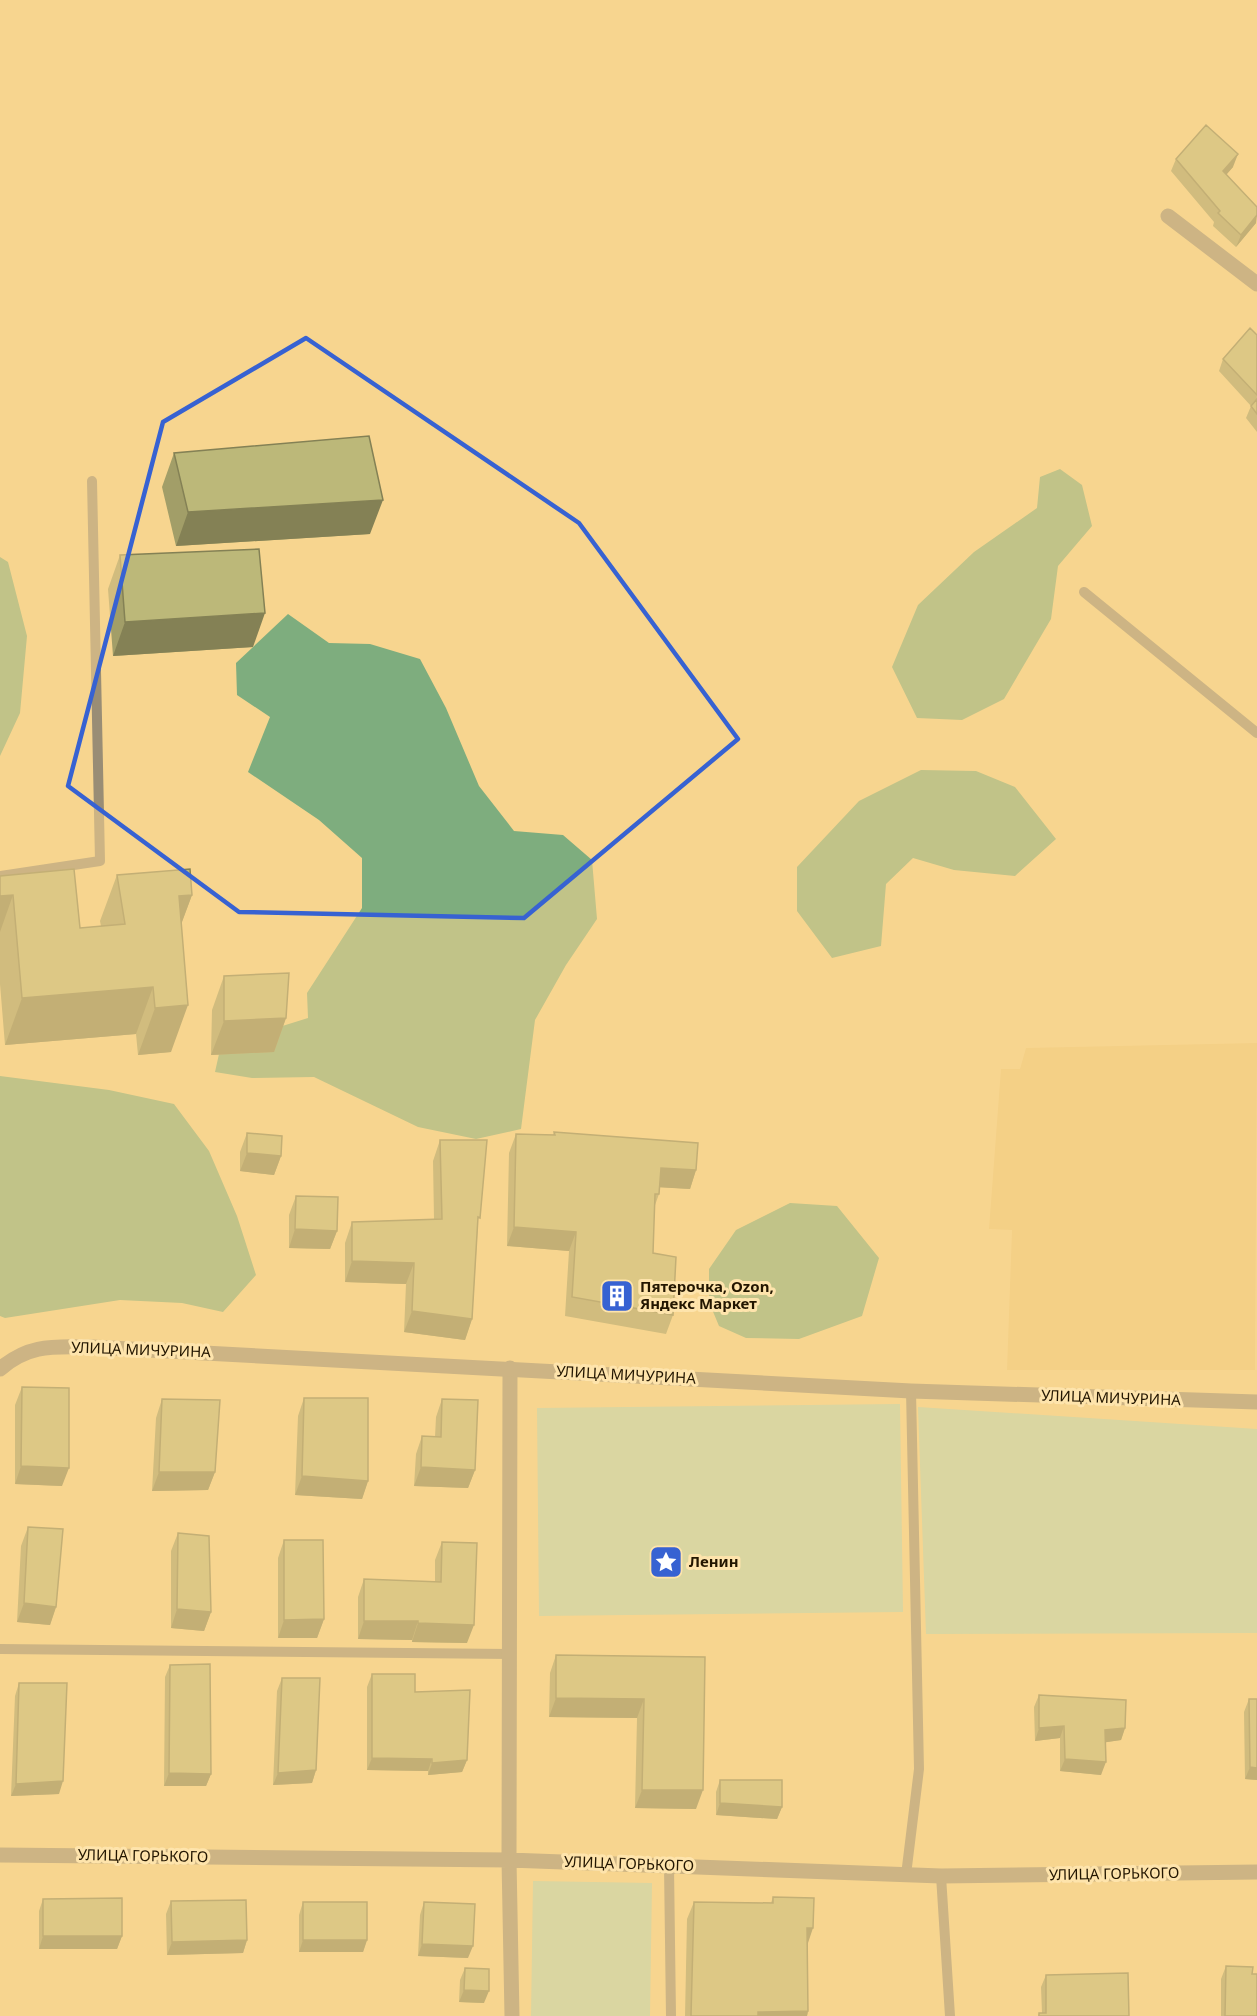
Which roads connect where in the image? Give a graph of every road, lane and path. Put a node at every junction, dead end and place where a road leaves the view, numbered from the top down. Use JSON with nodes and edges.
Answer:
{"nodes":[{"id":1,"x":1168,"y":216,"type":"dead end"},
{"id":2,"x":1257,"y":284,"type":"edge"},
{"id":3,"x":92,"y":481,"type":"dead end"},
{"id":4,"x":1084,"y":592,"type":"dead end"},
{"id":5,"x":1257,"y":733,"type":"edge"},
{"id":6,"x":0,"y":876,"type":"edge"},
{"id":7,"x":0,"y":1368,"type":"edge"},
{"id":8,"x":510,"y":1368,"type":"junction"},
{"id":9,"x":911,"y":1391,"type":"junction"},
{"id":10,"x":1257,"y":1402,"type":"edge"},
{"id":11,"x":0,"y":1649,"type":"edge"},
{"id":12,"x":510,"y":1654,"type":"junction"},
{"id":13,"x":0,"y":1855,"type":"edge"},
{"id":14,"x":509,"y":1860,"type":"junction"},
{"id":15,"x":669,"y":1866,"type":"junction"},
{"id":16,"x":1257,"y":1872,"type":"edge"},
{"id":17,"x":906,"y":1875,"type":"junction"},
{"id":18,"x":941,"y":1876,"type":"junction"},
{"id":19,"x":512,"y":2016,"type":"edge"},
{"id":20,"x":670,"y":2016,"type":"edge"},
{"id":21,"x":950,"y":2016,"type":"edge"}],
"edges":[{"from":1,"to":2,"type":"street"},
{"from":3,"to":6,"type":"lane"},
{"from":4,"to":5,"type":"lane"},
{"from":7,"to":8,"type":"street","name":"УЛИЦА МИЧУРИНА"},
{"from":8,"to":9,"type":"street","name":"УЛИЦА МИЧУРИНА"},
{"from":8,"to":12,"type":"street"},
{"from":9,"to":10,"type":"street","name":"УЛИЦА МИЧУРИНА"},
{"from":9,"to":17,"type":"lane"},
{"from":11,"to":12,"type":"lane"},
{"from":12,"to":14,"type":"street"},
{"from":13,"to":14,"type":"street","name":"УЛИЦА ГОРЬКОГО"},
{"from":14,"to":15,"type":"street","name":"УЛИЦА ГОРЬКОГО"},
{"from":14,"to":19,"type":"street"},
{"from":15,"to":17,"type":"street","name":"УЛИЦА ГОРЬКОГО"},
{"from":15,"to":20,"type":"lane"},
{"from":16,"to":18,"type":"street","name":"УЛИЦА ГОРЬКОГО"},
{"from":17,"to":18,"type":"street","name":"УЛИЦА ГОРЬКОГО"},
{"from":18,"to":21,"type":"lane"}]}
